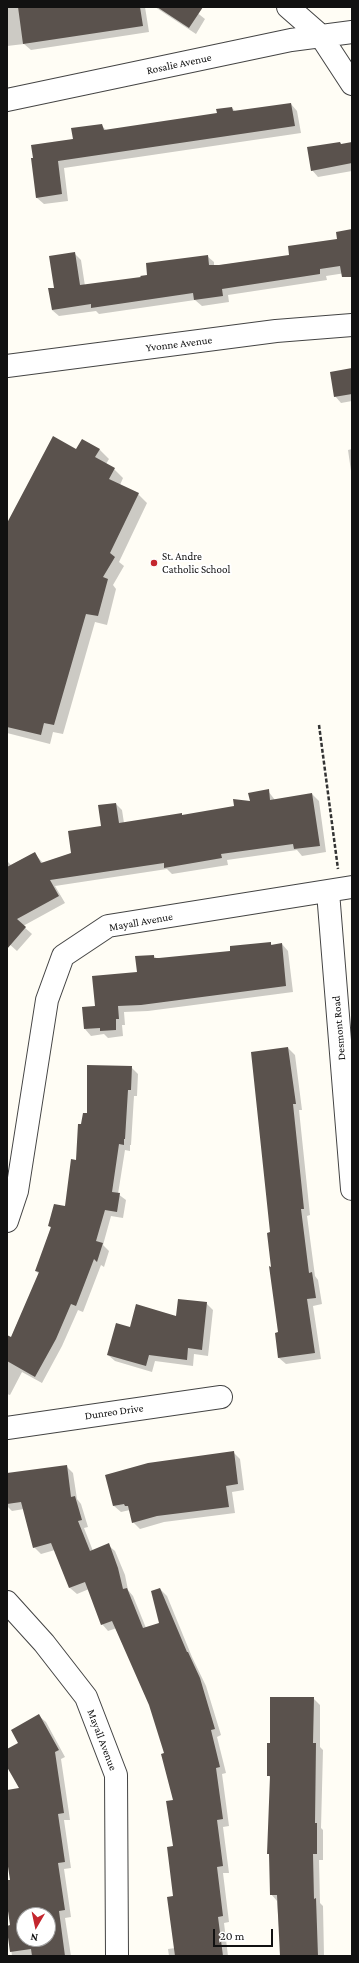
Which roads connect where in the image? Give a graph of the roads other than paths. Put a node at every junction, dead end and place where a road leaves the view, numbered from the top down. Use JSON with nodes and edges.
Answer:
{"nodes":[{"id":1,"x":288,"y":7,"type":"edge"},
{"id":2,"x":352,"y":32,"type":"edge"},
{"id":3,"x":320,"y":35,"type":"junction"},
{"id":4,"x":352,"y":84,"type":"edge"},
{"id":5,"x":7,"y":100,"type":"edge"},
{"id":6,"x":352,"y":325,"type":"edge"},
{"id":7,"x":8,"y":360,"type":"edge"},
{"id":8,"x":340,"y":889,"type":"edge"},
{"id":9,"x":352,"y":1189,"type":"edge"},
{"id":10,"x":7,"y":1221,"type":"edge"},
{"id":11,"x":221,"y":1397,"type":"dead end"},
{"id":12,"x":7,"y":1428,"type":"edge"},
{"id":13,"x":7,"y":1602,"type":"edge"},
{"id":14,"x":116,"y":1956,"type":"edge"}],
"edges":[{"from":1,"to":3,"type":"street"},
{"from":2,"to":3,"type":"street","name":"Rosalie Avenue"},
{"from":3,"to":4,"type":"street"},
{"from":3,"to":5,"type":"street","name":"Rosalie Avenue"},
{"from":6,"to":7,"type":"street","name":"Yvonne Avenue"},
{"from":8,"to":9,"type":"street","name":"Desmont Road"},
{"from":8,"to":10,"type":"street","name":"Mayall Avenue"},
{"from":11,"to":12,"type":"street","name":"Dunreo Drive"},
{"from":13,"to":14,"type":"street","name":"Mayall Avenue"}]}
